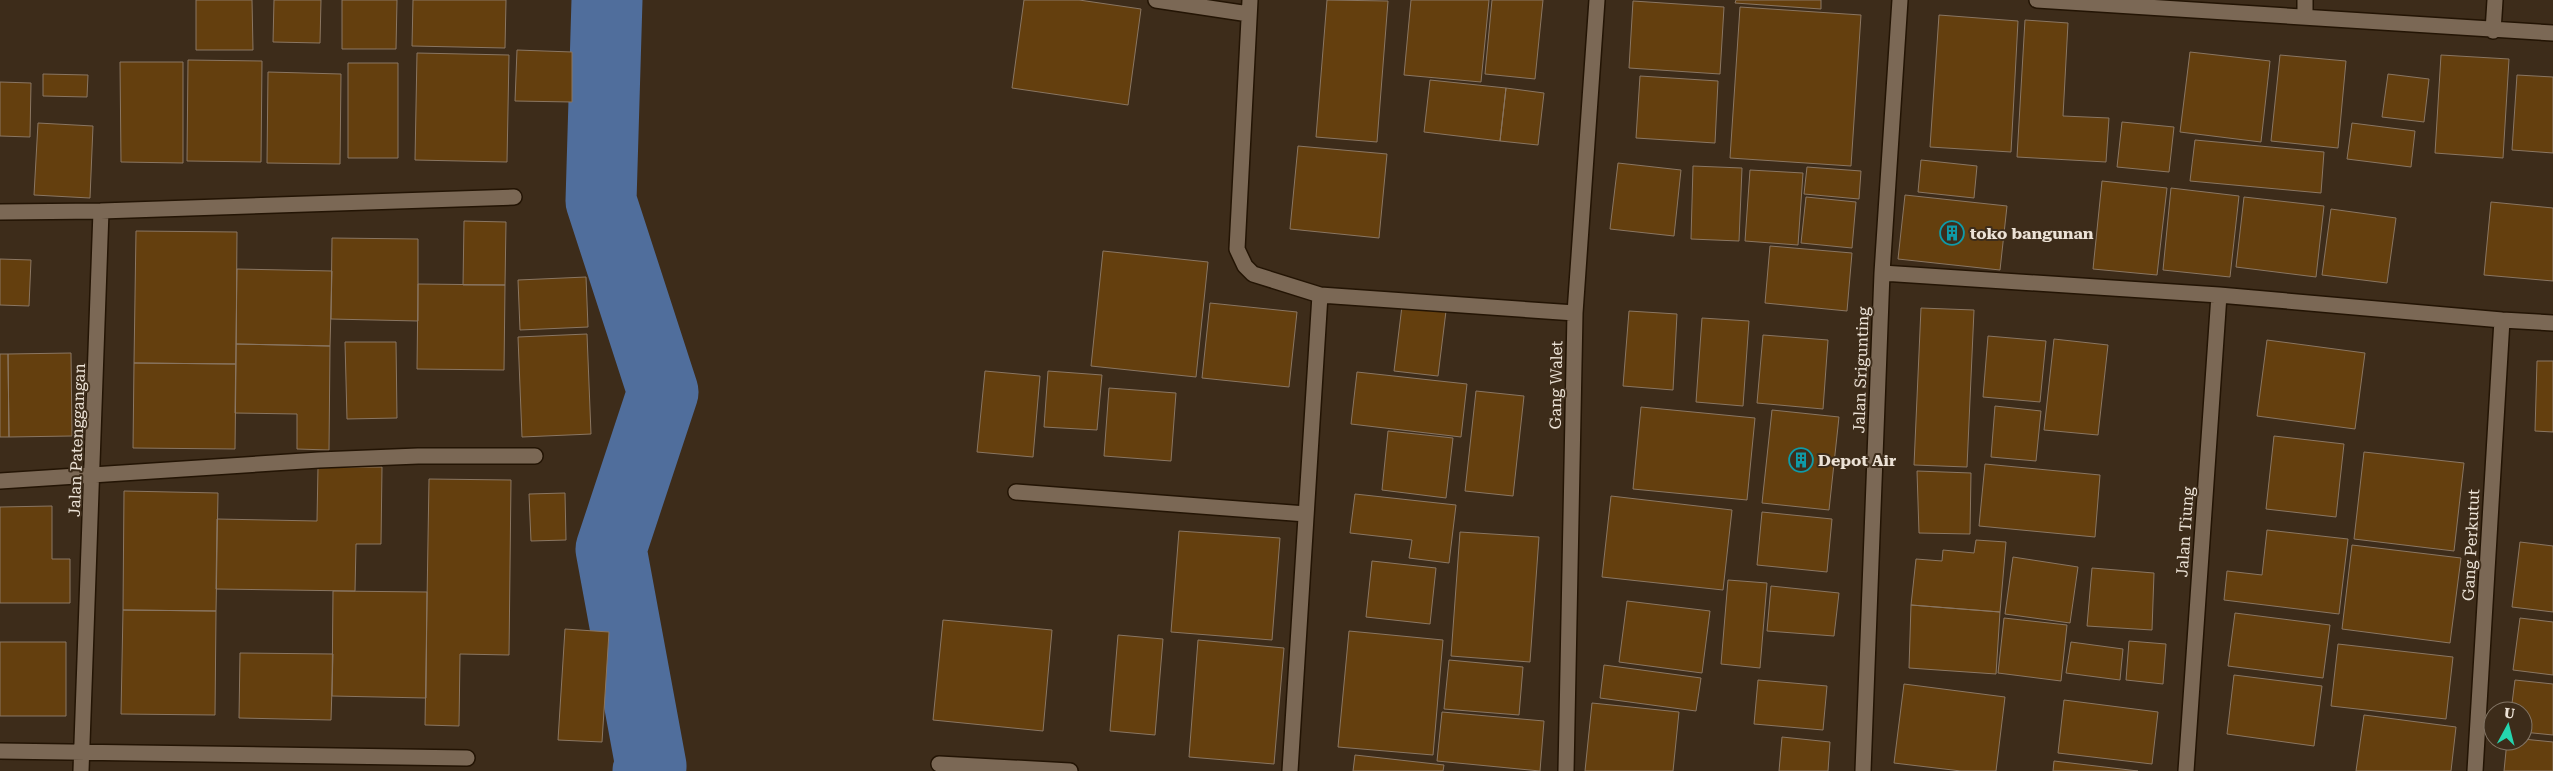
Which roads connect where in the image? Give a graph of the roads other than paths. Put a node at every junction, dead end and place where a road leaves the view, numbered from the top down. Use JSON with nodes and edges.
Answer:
{"nodes":[{"id":1,"x":1156,"y":0,"type":"edge"},
{"id":2,"x":1597,"y":0,"type":"edge"},
{"id":3,"x":1900,"y":0,"type":"edge"},
{"id":4,"x":2037,"y":0,"type":"edge"},
{"id":5,"x":2305,"y":0,"type":"edge"},
{"id":6,"x":2495,"y":0,"type":"edge"},
{"id":7,"x":1249,"y":7,"type":"edge"},
{"id":8,"x":2304,"y":16,"type":"junction"},
{"id":9,"x":2493,"y":31,"type":"junction"},
{"id":10,"x":2553,"y":33,"type":"edge"},
{"id":11,"x":514,"y":197,"type":"dead end"},
{"id":12,"x":101,"y":211,"type":"junction"},
{"id":13,"x":0,"y":212,"type":"edge"},
{"id":14,"x":1882,"y":273,"type":"junction"},
{"id":15,"x":1320,"y":294,"type":"junction"},
{"id":16,"x":2219,"y":295,"type":"junction"},
{"id":17,"x":1575,"y":313,"type":"junction"},
{"id":18,"x":2502,"y":320,"type":"junction"},
{"id":19,"x":2553,"y":322,"type":"edge"},
{"id":20,"x":535,"y":456,"type":"dead end"},
{"id":21,"x":93,"y":476,"type":"junction"},
{"id":22,"x":0,"y":481,"type":"edge"},
{"id":23,"x":1016,"y":492,"type":"dead end"},
{"id":24,"x":1306,"y":514,"type":"junction"},
{"id":25,"x":0,"y":751,"type":"edge"},
{"id":26,"x":82,"y":752,"type":"junction"},
{"id":27,"x":467,"y":758,"type":"dead end"},
{"id":28,"x":939,"y":764,"type":"dead end"},
{"id":29,"x":81,"y":771,"type":"edge"},
{"id":30,"x":1070,"y":771,"type":"edge"},
{"id":31,"x":1290,"y":771,"type":"edge"},
{"id":32,"x":1566,"y":771,"type":"edge"},
{"id":33,"x":1862,"y":771,"type":"edge"},
{"id":34,"x":2186,"y":771,"type":"edge"},
{"id":35,"x":2475,"y":771,"type":"edge"}],
"edges":[{"from":1,"to":7,"type":"street"},
{"from":2,"to":17,"type":"street","name":"Gang Walet"},
{"from":3,"to":14,"type":"street","name":"Jalan Srigunting"},
{"from":4,"to":8,"type":"street"},
{"from":5,"to":8,"type":"street"},
{"from":6,"to":9,"type":"street"},
{"from":7,"to":15,"type":"street"},
{"from":8,"to":9,"type":"street"},
{"from":9,"to":10,"type":"street"},
{"from":11,"to":12,"type":"street"},
{"from":12,"to":13,"type":"street"},
{"from":12,"to":21,"type":"street","name":"Jalan Patenggangan"},
{"from":14,"to":16,"type":"street"},
{"from":14,"to":33,"type":"street","name":"Jalan Srigunting"},
{"from":15,"to":17,"type":"street"},
{"from":15,"to":24,"type":"street"},
{"from":16,"to":18,"type":"street"},
{"from":16,"to":34,"type":"street","name":"Jalan Tiung"},
{"from":17,"to":32,"type":"street","name":"Gang Walet"},
{"from":18,"to":19,"type":"street"},
{"from":18,"to":35,"type":"street","name":"Gang Perkutut"},
{"from":20,"to":21,"type":"street"},
{"from":21,"to":22,"type":"street"},
{"from":21,"to":26,"type":"street","name":"Jalan Patenggangan"},
{"from":23,"to":24,"type":"street"},
{"from":24,"to":31,"type":"street"},
{"from":25,"to":26,"type":"street"},
{"from":26,"to":27,"type":"street"},
{"from":26,"to":29,"type":"street","name":"Jalan Patenggangan"},
{"from":28,"to":30,"type":"street"}]}
